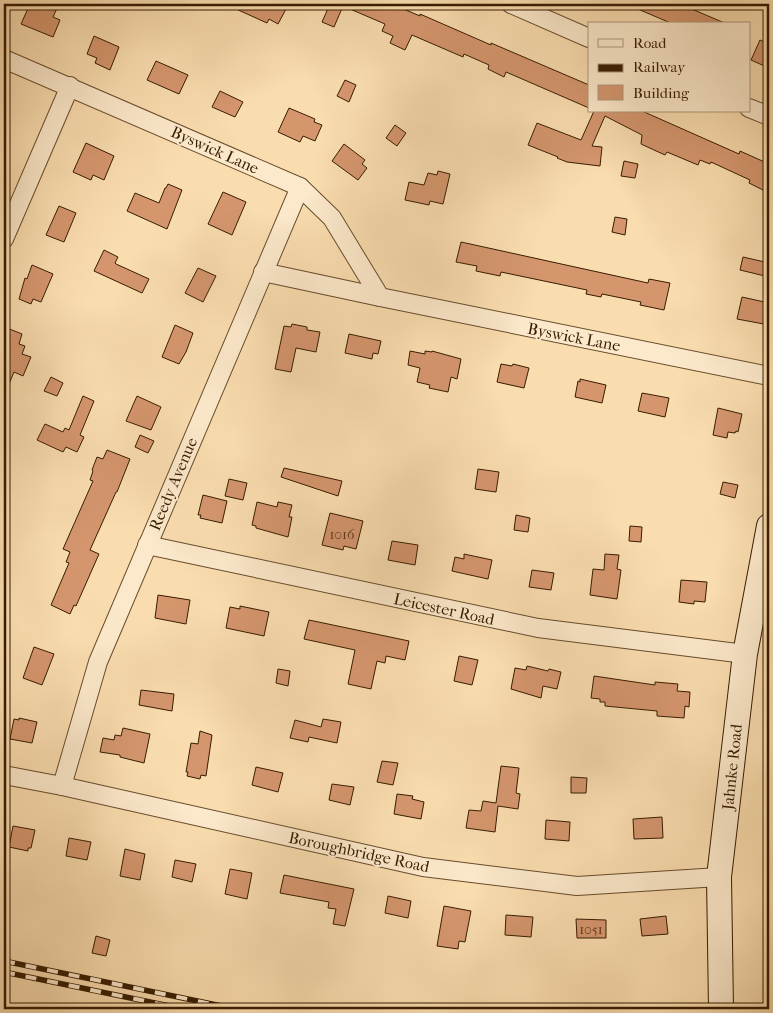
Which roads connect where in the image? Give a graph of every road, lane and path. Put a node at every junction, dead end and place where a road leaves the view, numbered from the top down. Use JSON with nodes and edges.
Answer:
{"nodes":[{"id":1,"x":511,"y":4,"type":"edge"},
{"id":2,"x":588,"y":38,"type":"edge"},
{"id":3,"x":4,"y":59,"type":"edge"},
{"id":4,"x":70,"y":86,"type":"junction"},
{"id":5,"x":750,"y":108,"type":"edge"},
{"id":6,"x":769,"y":116,"type":"edge"},
{"id":7,"x":300,"y":187,"type":"junction"},
{"id":8,"x":4,"y":239,"type":"edge"},
{"id":9,"x":263,"y":272,"type":"junction"},
{"id":10,"x":380,"y":297,"type":"junction"},
{"id":11,"x":769,"y":376,"type":"edge"},
{"id":12,"x":768,"y":533,"type":"edge"},
{"id":13,"x":147,"y":545,"type":"junction"},
{"id":14,"x":745,"y":654,"type":"junction"},
{"id":15,"x":4,"y":775,"type":"edge"},
{"id":16,"x":62,"y":786,"type":"junction"},
{"id":17,"x":720,"y":877,"type":"junction"},
{"id":18,"x":721,"y":1009,"type":"edge"}],
"edges":[{"from":1,"to":2,"type":"street"},
{"from":3,"to":4,"type":"street","name":"Byswick Lane"},
{"from":4,"to":7,"type":"street","name":"Byswick Lane"},
{"from":4,"to":8,"type":"street"},
{"from":5,"to":6,"type":"street"},
{"from":7,"to":9,"type":"street","name":"Reedy Avenue"},
{"from":7,"to":10,"type":"street","name":"Byswick Lane"},
{"from":9,"to":10,"type":"street","name":"Byswick Lane"},
{"from":9,"to":13,"type":"street","name":"Reedy Avenue"},
{"from":10,"to":11,"type":"street","name":"Byswick Lane"},
{"from":12,"to":14,"type":"main road","name":"Jahnke Road"},
{"from":13,"to":14,"type":"street","name":"Leicester Road"},
{"from":13,"to":16,"type":"street","name":"Reedy Avenue"},
{"from":14,"to":17,"type":"main road","name":"Jahnke Road"},
{"from":15,"to":16,"type":"street","name":"Boroughbridge Road"},
{"from":16,"to":17,"type":"street","name":"Boroughbridge Road"},
{"from":17,"to":18,"type":"main road","name":"Jahnke Road"}]}
